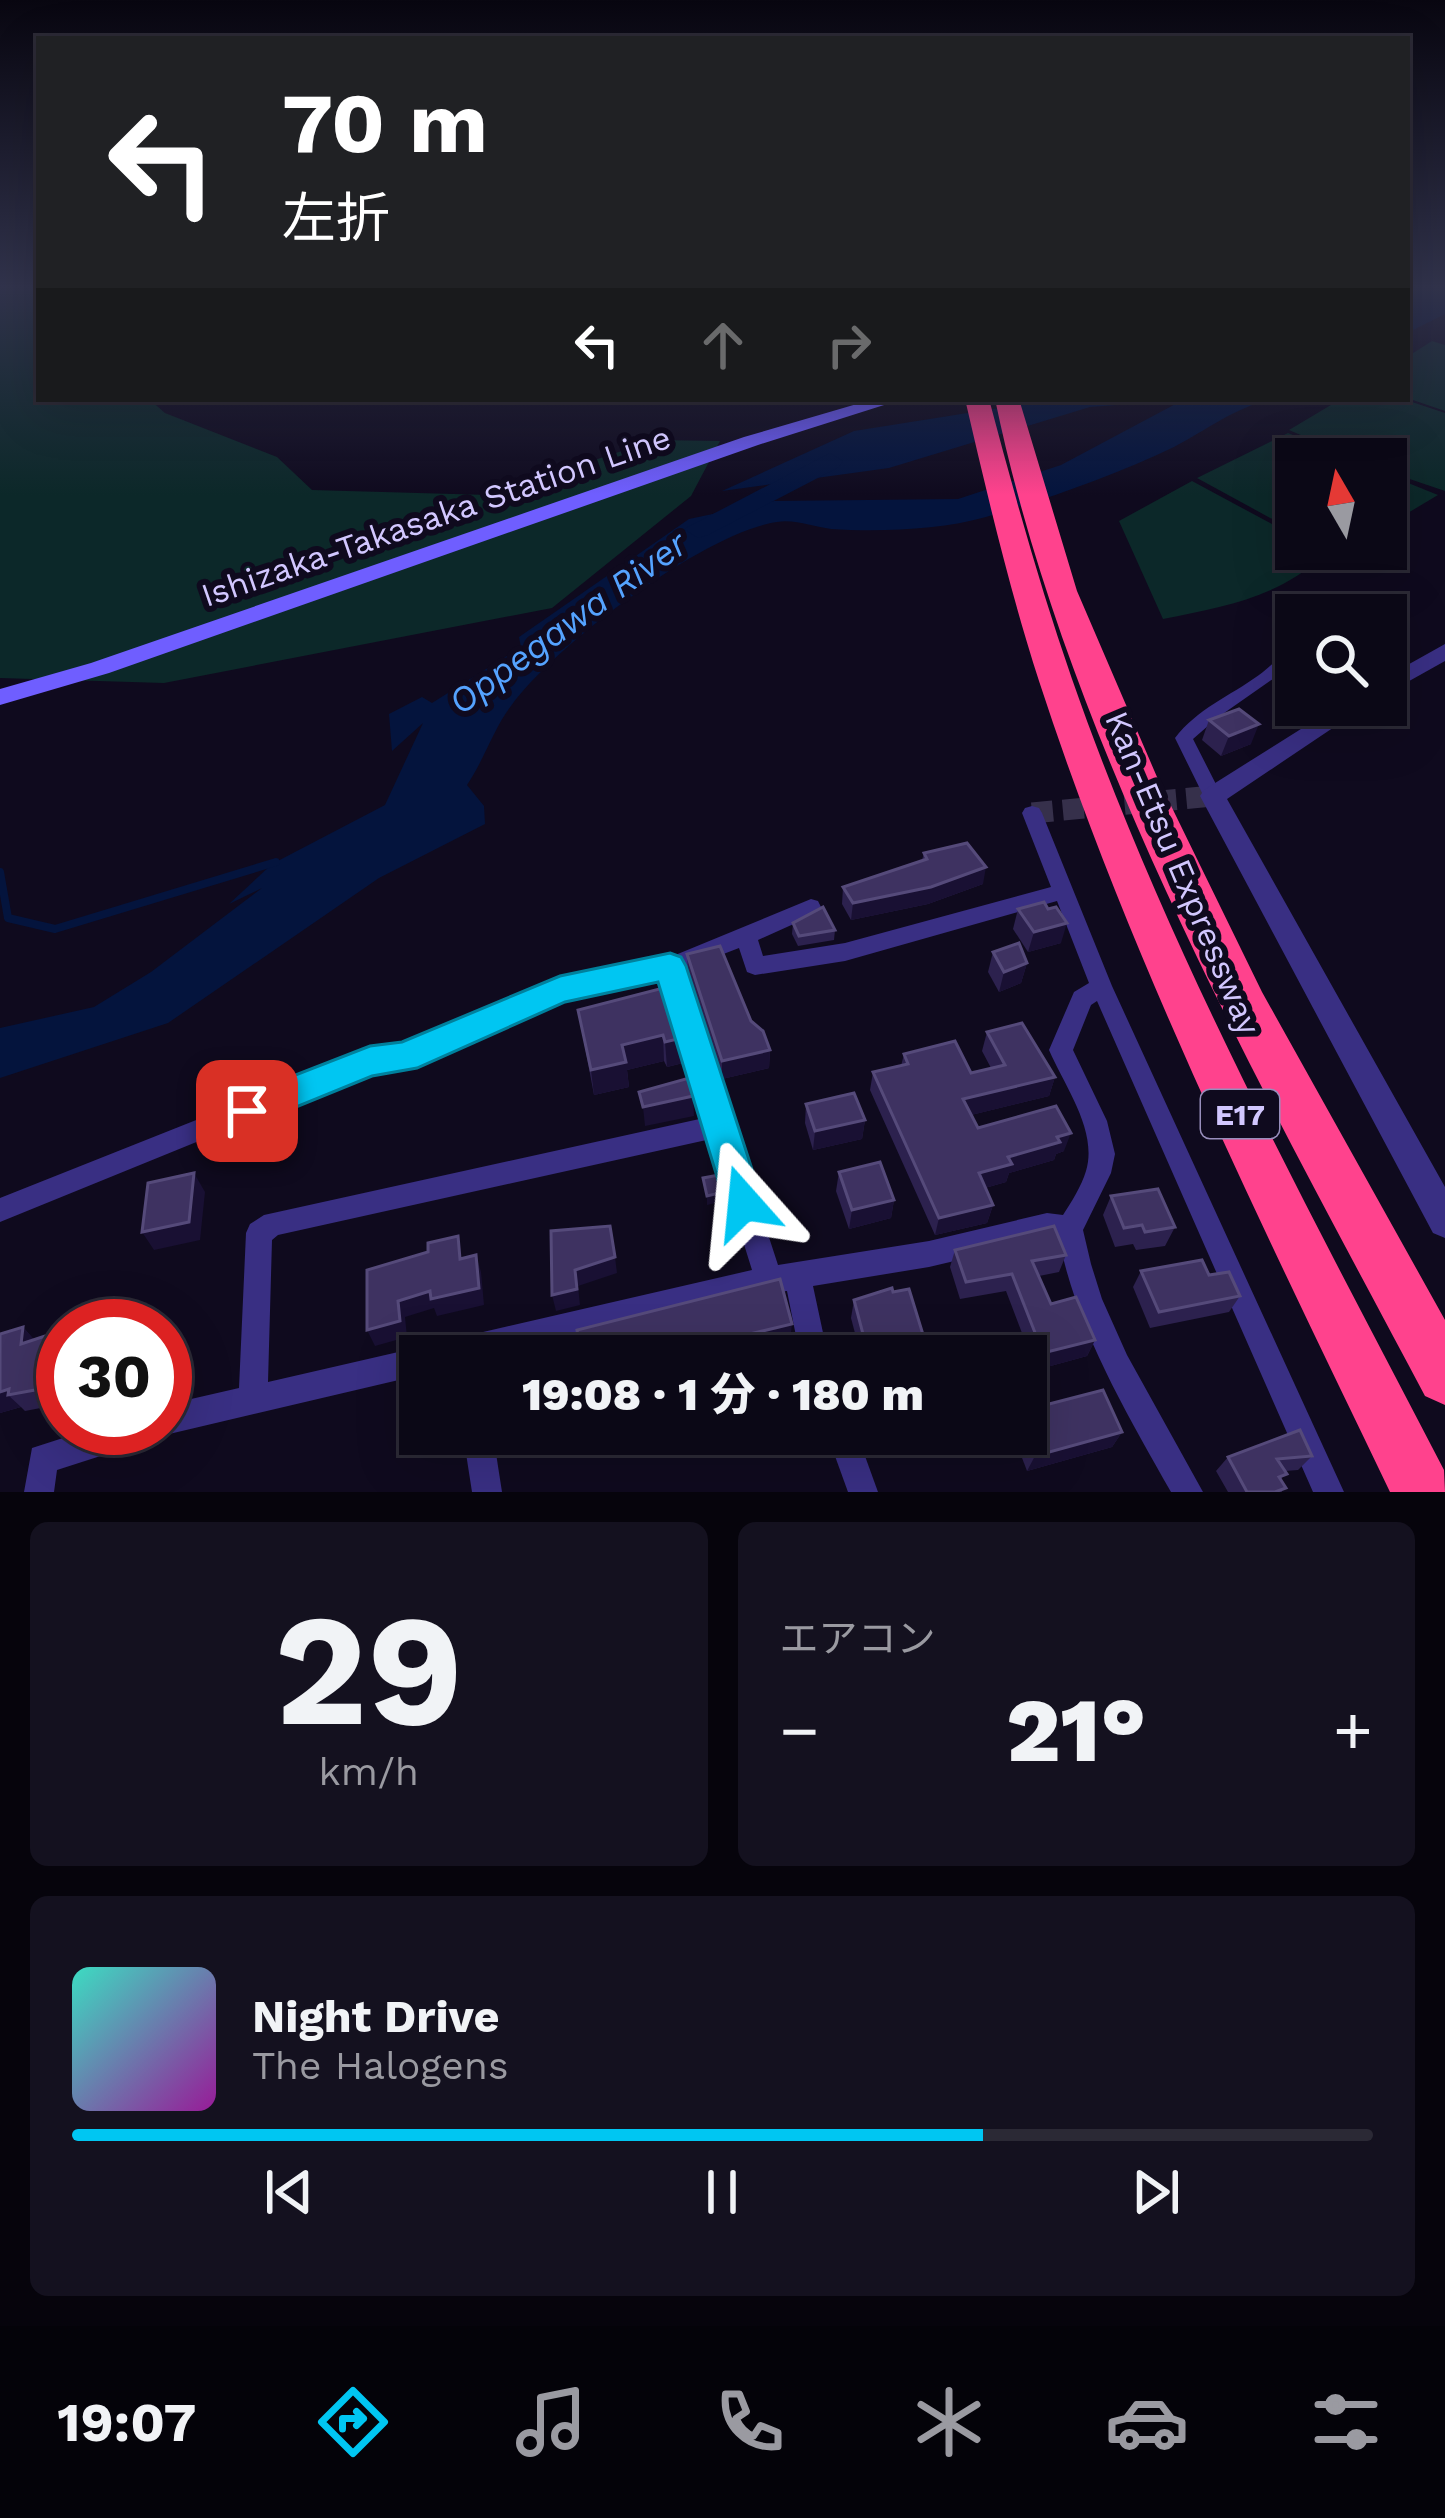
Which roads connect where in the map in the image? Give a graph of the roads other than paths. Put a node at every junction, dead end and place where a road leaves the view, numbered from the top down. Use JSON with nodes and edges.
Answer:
{"nodes":[{"id":1,"x":884,"y":402,"type":"edge"},
{"id":2,"x":978,"y":402,"type":"edge"},
{"id":3,"x":1008,"y":402,"type":"edge"},
{"id":4,"x":1445,"y":651,"type":"edge"},
{"id":5,"x":1275,"y":673,"type":"edge"},
{"id":6,"x":1407,"y":674,"type":"edge"},
{"id":7,"x":2,"y":696,"type":"edge"},
{"id":8,"x":1091,"y":722,"type":"junction"},
{"id":9,"x":1322,"y":726,"type":"edge"},
{"id":10,"x":1213,"y":796,"type":"junction"},
{"id":11,"x":1031,"y":813,"type":"dead end"},
{"id":12,"x":1063,"y":892,"type":"junction"},
{"id":13,"x":811,"y":908,"type":"edge"},
{"id":14,"x":746,"y":936,"type":"junction"},
{"id":15,"x":670,"y":966,"type":"junction"},
{"id":16,"x":1101,"y":986,"type":"junction"},
{"id":17,"x":719,"y":1126,"type":"junction"},
{"id":18,"x":0,"y":1210,"type":"edge"},
{"id":19,"x":1445,"y":1221,"type":"edge"},
{"id":20,"x":1070,"y":1229,"type":"junction"},
{"id":21,"x":783,"y":1278,"type":"junction"},
{"id":22,"x":538,"y":1335,"type":"edge"},
{"id":23,"x":806,"y":1335,"type":"edge"},
{"id":24,"x":399,"y":1365,"type":"edge"},
{"id":25,"x":1445,"y":1376,"type":"edge"},
{"id":26,"x":254,"y":1399,"type":"junction"},
{"id":27,"x":192,"y":1414,"type":"edge"},
{"id":28,"x":56,"y":1455,"type":"edge"},
{"id":29,"x":482,"y":1455,"type":"edge"},
{"id":30,"x":850,"y":1455,"type":"edge"},
{"id":31,"x":39,"y":1492,"type":"edge"},
{"id":32,"x":488,"y":1492,"type":"edge"},
{"id":33,"x":863,"y":1492,"type":"edge"},
{"id":34,"x":1188,"y":1492,"type":"edge"},
{"id":35,"x":1329,"y":1492,"type":"edge"},
{"id":36,"x":1422,"y":1492,"type":"edge"}],
"edges":[{"from":1,"to":7,"type":"main road","name":"Ishizaka-Takasaka Station Line"},
{"from":2,"to":8,"type":"highway","name":"Kan-Etsu Expressway","number":"E17"},
{"from":3,"to":8,"type":"highway","name":"Kan-Etsu Expressway","number":"E17"},
{"from":4,"to":6,"type":"street"},
{"from":5,"to":10,"type":"street"},
{"from":8,"to":25,"type":"highway","name":"Kan-Etsu Expressway","number":"E17"},
{"from":8,"to":36,"type":"highway","name":"Kan-Etsu Expressway","number":"E17"},
{"from":9,"to":10,"type":"street"},
{"from":10,"to":19,"type":"street"},
{"from":11,"to":12,"type":"street"},
{"from":12,"to":14,"type":"street"},
{"from":12,"to":16,"type":"street"},
{"from":13,"to":14,"type":"street"},
{"from":14,"to":15,"type":"street"},
{"from":15,"to":17,"type":"street"},
{"from":15,"to":18,"type":"street"},
{"from":16,"to":20,"type":"street"},
{"from":16,"to":35,"type":"street"},
{"from":17,"to":21,"type":"street"},
{"from":17,"to":26,"type":"street"},
{"from":20,"to":21,"type":"street"},
{"from":20,"to":34,"type":"street"},
{"from":21,"to":22,"type":"street"},
{"from":21,"to":23,"type":"street"},
{"from":24,"to":26,"type":"street"},
{"from":26,"to":27,"type":"street"},
{"from":28,"to":31,"type":"street"},
{"from":29,"to":32,"type":"street"},
{"from":30,"to":33,"type":"street"}]}
